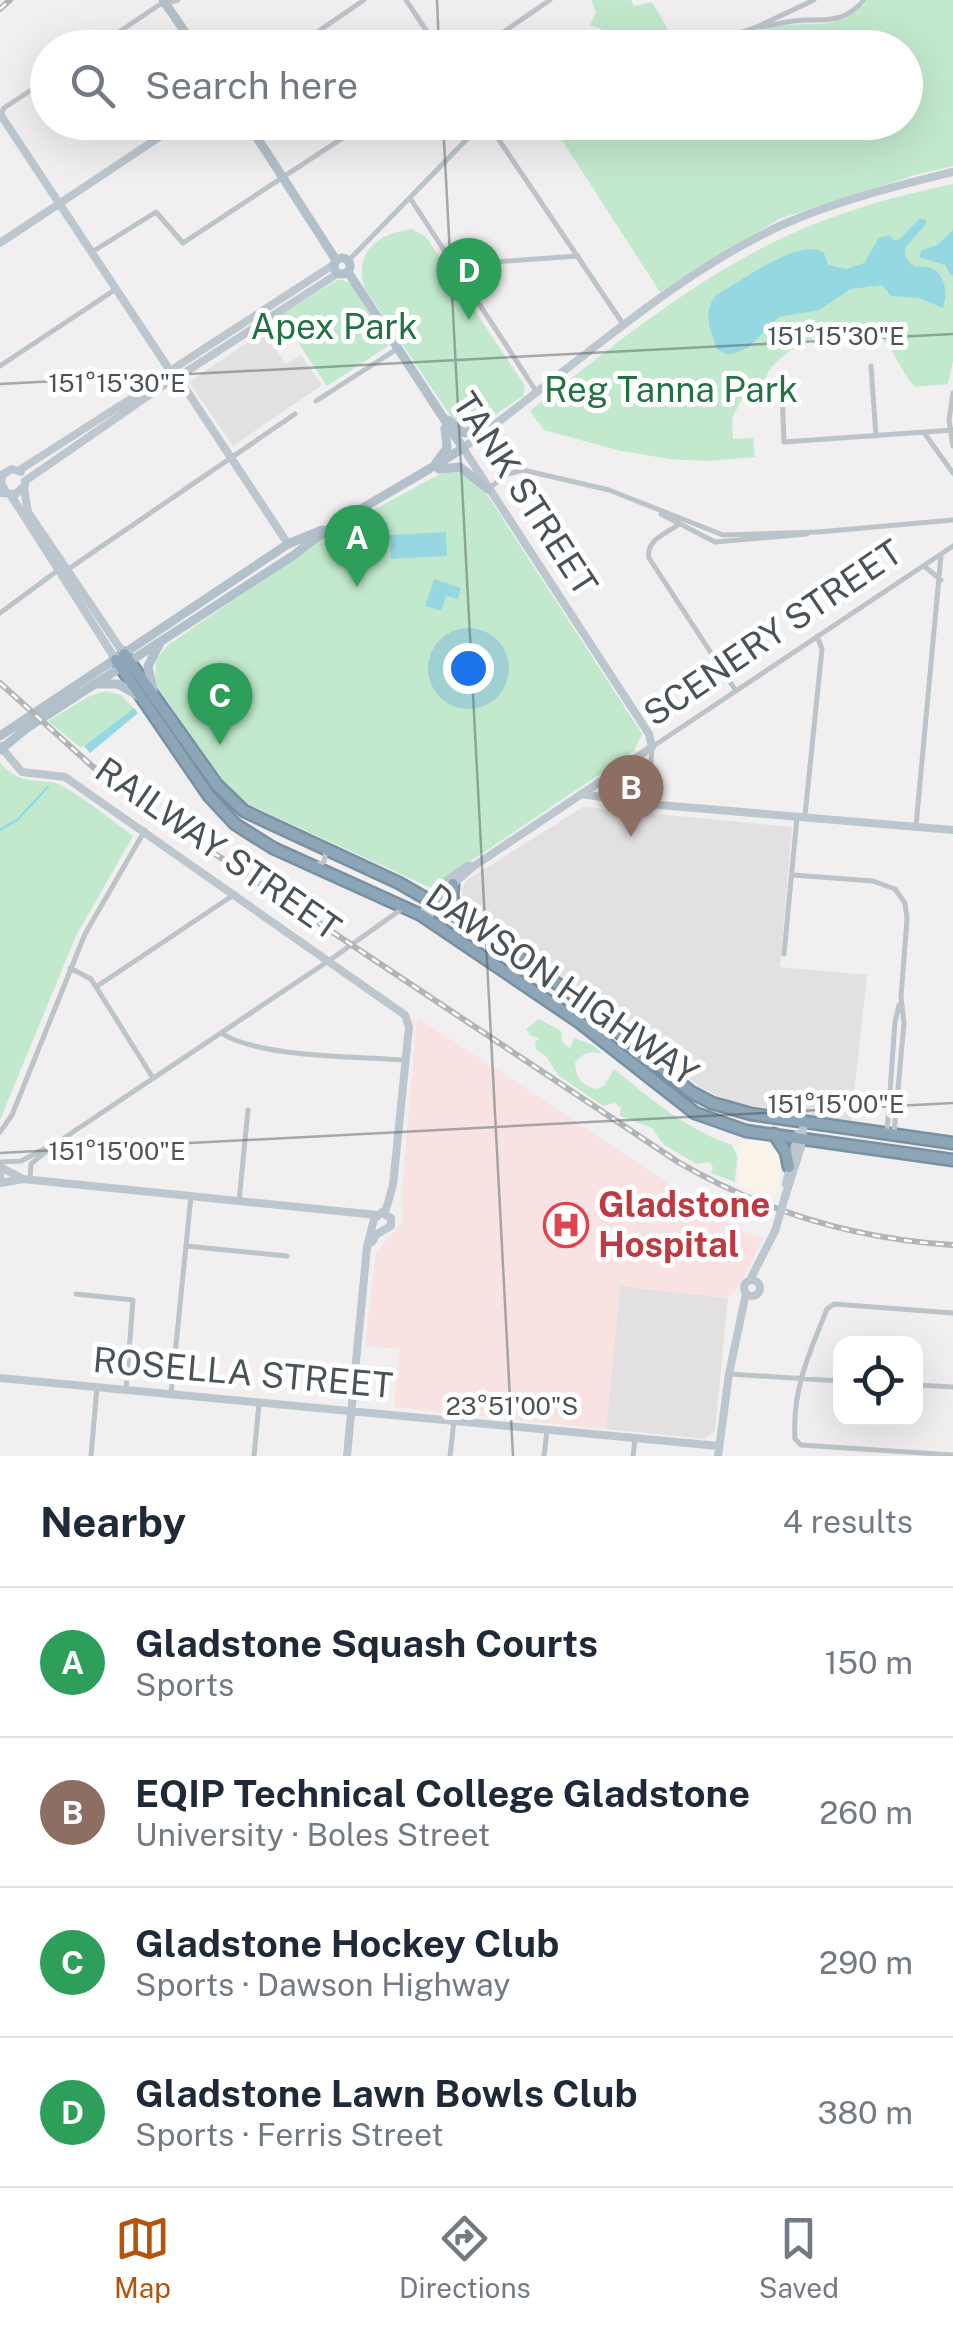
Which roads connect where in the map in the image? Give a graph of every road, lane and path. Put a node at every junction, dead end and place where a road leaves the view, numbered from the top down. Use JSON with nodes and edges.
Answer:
{"nodes":[{"id":1,"x":178,"y":0,"type":"edge"},
{"id":2,"x":364,"y":0,"type":"edge"},
{"id":3,"x":406,"y":0,"type":"edge"},
{"id":4,"x":550,"y":0,"type":"edge"},
{"id":5,"x":814,"y":0,"type":"edge"},
{"id":6,"x":864,"y":0,"type":"edge"},
{"id":7,"x":165,"y":2,"type":"edge"},
{"id":8,"x":759,"y":26,"type":"junction"},
{"id":9,"x":122,"y":30,"type":"edge"},
{"id":10,"x":184,"y":30,"type":"edge"},
{"id":11,"x":320,"y":30,"type":"edge"},
{"id":12,"x":426,"y":30,"type":"edge"},
{"id":13,"x":506,"y":30,"type":"edge"},
{"id":14,"x":748,"y":30,"type":"edge"},
{"id":15,"x":30,"y":91,"type":"edge"},
{"id":16,"x":0,"y":114,"type":"edge"},
{"id":17,"x":155,"y":140,"type":"edge"},
{"id":18,"x":258,"y":140,"type":"edge"},
{"id":19,"x":340,"y":140,"type":"edge"},
{"id":20,"x":466,"y":140,"type":"edge"},
{"id":21,"x":499,"y":140,"type":"edge"},
{"id":22,"x":953,"y":172,"type":"edge"},
{"id":23,"x":282,"y":178,"type":"junction"},
{"id":24,"x":410,"y":198,"type":"junction"},
{"id":25,"x":60,"y":204,"type":"junction"},
{"id":26,"x":0,"y":243,"type":"edge"},
{"id":27,"x":92,"y":252,"type":"junction"},
{"id":28,"x":578,"y":256,"type":"junction"},
{"id":29,"x":451,"y":265,"type":"junction"},
{"id":30,"x":340,"y":266,"type":"junction"},
{"id":31,"x":116,"y":290,"type":"junction"},
{"id":32,"x":625,"y":326,"type":"junction"},
{"id":33,"x":397,"y":348,"type":"junction"},
{"id":34,"x":0,"y":366,"type":"edge"},
{"id":35,"x":870,"y":366,"type":"dead end"},
{"id":36,"x":174,"y":374,"type":"junction"},
{"id":37,"x":782,"y":391,"type":"dead end"},
{"id":38,"x":538,"y":393,"type":"junction"},
{"id":39,"x":953,"y":393,"type":"edge"},
{"id":40,"x":316,"y":401,"type":"dead end"},
{"id":41,"x":439,"y":411,"type":"junction"},
{"id":42,"x":296,"y":414,"type":"dead end"},
{"id":43,"x":488,"y":429,"type":"junction"},
{"id":44,"x":952,"y":429,"type":"edge"},
{"id":45,"x":924,"y":433,"type":"junction"},
{"id":46,"x":876,"y":436,"type":"junction"},
{"id":47,"x":953,"y":446,"type":"edge"},
{"id":48,"x":463,"y":448,"type":"junction"},
{"id":49,"x":231,"y":458,"type":"junction"},
{"id":50,"x":0,"y":466,"type":"edge"},
{"id":51,"x":15,"y":470,"type":"junction"},
{"id":52,"x":953,"y":472,"type":"edge"},
{"id":53,"x":423,"y":475,"type":"junction"},
{"id":54,"x":387,"y":480,"type":"dead end"},
{"id":55,"x":24,"y":484,"type":"junction"},
{"id":56,"x":3,"y":488,"type":"edge"},
{"id":57,"x":488,"y":489,"type":"junction"},
{"id":58,"x":391,"y":494,"type":"junction"},
{"id":59,"x":650,"y":508,"type":"junction"},
{"id":60,"x":953,"y":520,"type":"edge"},
{"id":61,"x":678,"y":526,"type":"junction"},
{"id":62,"x":325,"y":530,"type":"junction"},
{"id":63,"x":817,"y":532,"type":"junction"},
{"id":64,"x":288,"y":544,"type":"junction"},
{"id":65,"x":953,"y":546,"type":"edge"},
{"id":66,"x":941,"y":555,"type":"junction"},
{"id":67,"x":924,"y":565,"type":"junction"},
{"id":68,"x":62,"y":570,"type":"junction"},
{"id":69,"x":941,"y":580,"type":"junction"},
{"id":70,"x":0,"y":613,"type":"edge"},
{"id":71,"x":817,"y":636,"type":"junction"},
{"id":72,"x":160,"y":642,"type":"junction"},
{"id":73,"x":123,"y":661,"type":"junction"},
{"id":74,"x":98,"y":684,"type":"junction"},
{"id":75,"x":736,"y":690,"type":"junction"},
{"id":76,"x":141,"y":698,"type":"junction"},
{"id":77,"x":157,"y":701,"type":"junction"},
{"id":78,"x":0,"y":736,"type":"edge"},
{"id":79,"x":652,"y":747,"type":"junction"},
{"id":80,"x":0,"y":748,"type":"edge"},
{"id":81,"x":580,"y":794,"type":"junction"},
{"id":82,"x":648,"y":804,"type":"junction"},
{"id":83,"x":801,"y":815,"type":"junction"},
{"id":84,"x":916,"y":826,"type":"junction"},
{"id":85,"x":145,"y":830,"type":"junction"},
{"id":86,"x":953,"y":830,"type":"edge"},
{"id":87,"x":326,"y":851,"type":"junction"},
{"id":88,"x":315,"y":864,"type":"junction"},
{"id":89,"x":474,"y":866,"type":"junction"},
{"id":90,"x":793,"y":874,"type":"junction"},
{"id":91,"x":452,"y":884,"type":"junction"},
{"id":92,"x":235,"y":894,"type":"junction"},
{"id":93,"x":433,"y":902,"type":"junction"},
{"id":94,"x":405,"y":906,"type":"junction"},
{"id":95,"x":424,"y":917,"type":"junction"},
{"id":96,"x":465,"y":920,"type":"junction"},
{"id":97,"x":784,"y":954,"type":"dead end"},
{"id":98,"x":330,"y":960,"type":"junction"},
{"id":99,"x":70,"y":968,"type":"junction"},
{"id":100,"x":96,"y":987,"type":"junction"},
{"id":101,"x":221,"y":1033,"type":"junction"},
{"id":102,"x":406,"y":1060,"type":"junction"},
{"id":103,"x":153,"y":1078,"type":"junction"},
{"id":104,"x":248,"y":1110,"type":"dead end"},
{"id":105,"x":804,"y":1121,"type":"junction"},
{"id":106,"x":0,"y":1132,"type":"edge"},
{"id":107,"x":774,"y":1134,"type":"junction"},
{"id":108,"x":890,"y":1134,"type":"junction"},
{"id":109,"x":800,"y":1138,"type":"junction"},
{"id":110,"x":953,"y":1143,"type":"edge"},
{"id":111,"x":55,"y":1144,"type":"junction"},
{"id":112,"x":953,"y":1160,"type":"edge"},
{"id":113,"x":0,"y":1165,"type":"edge"},
{"id":114,"x":789,"y":1167,"type":"junction"},
{"id":115,"x":0,"y":1180,"type":"edge"},
{"id":116,"x":26,"y":1180,"type":"junction"},
{"id":117,"x":192,"y":1196,"type":"junction"},
{"id":118,"x":784,"y":1197,"type":"junction"},
{"id":119,"x":239,"y":1201,"type":"junction"},
{"id":120,"x":377,"y":1217,"type":"junction"},
{"id":121,"x":384,"y":1231,"type":"junction"},
{"id":122,"x":186,"y":1246,"type":"junction"},
{"id":123,"x":287,"y":1256,"type":"dead end"},
{"id":124,"x":366,"y":1256,"type":"junction"},
{"id":125,"x":76,"y":1294,"type":"dead end"},
{"id":126,"x":953,"y":1313,"type":"edge"},
{"id":127,"x":728,"y":1374,"type":"junction"},
{"id":128,"x":0,"y":1378,"type":"edge"},
{"id":129,"x":799,"y":1378,"type":"junction"},
{"id":130,"x":833,"y":1380,"type":"edge"},
{"id":131,"x":923,"y":1386,"type":"edge"},
{"id":132,"x":98,"y":1388,"type":"junction"},
{"id":133,"x":953,"y":1388,"type":"edge"},
{"id":134,"x":126,"y":1390,"type":"junction"},
{"id":135,"x":171,"y":1394,"type":"junction"},
{"id":136,"x":258,"y":1403,"type":"junction"},
{"id":137,"x":351,"y":1412,"type":"junction"},
{"id":138,"x":454,"y":1421,"type":"junction"},
{"id":139,"x":547,"y":1430,"type":"junction"},
{"id":140,"x":635,"y":1438,"type":"junction"},
{"id":141,"x":719,"y":1451,"type":"edge"},
{"id":142,"x":905,"y":1453,"type":"edge"},
{"id":143,"x":953,"y":1455,"type":"edge"},
{"id":144,"x":91,"y":1456,"type":"edge"},
{"id":145,"x":254,"y":1456,"type":"edge"},
{"id":146,"x":347,"y":1456,"type":"edge"},
{"id":147,"x":450,"y":1456,"type":"edge"},
{"id":148,"x":544,"y":1456,"type":"edge"},
{"id":149,"x":633,"y":1456,"type":"edge"}],
"edges":[{"from":1,"to":7,"type":"street"},
{"from":2,"to":11,"type":"street"},
{"from":3,"to":12,"type":"street"},
{"from":4,"to":13,"type":"street"},
{"from":5,"to":8,"type":"street"},
{"from":6,"to":8,"type":"street"},
{"from":7,"to":9,"type":"street"},
{"from":7,"to":10,"type":"main road"},
{"from":8,"to":14,"type":"street"},
{"from":15,"to":16,"type":"street"},
{"from":16,"to":25,"type":"street"},
{"from":17,"to":25,"type":"street"},
{"from":18,"to":23,"type":"main road","name":"TANK STREET"},
{"from":19,"to":23,"type":"street"},
{"from":20,"to":24,"type":"street"},
{"from":21,"to":28,"type":"street"},
{"from":22,"to":32,"type":"street"},
{"from":23,"to":27,"type":"street"},
{"from":23,"to":30,"type":"main road","name":"TANK STREET"},
{"from":24,"to":29,"type":"street"},
{"from":24,"to":30,"type":"street"},
{"from":25,"to":26,"type":"street"},
{"from":25,"to":27,"type":"street"},
{"from":27,"to":31,"type":"street"},
{"from":28,"to":29,"type":"street"},
{"from":28,"to":32,"type":"street"},
{"from":29,"to":38,"type":"street"},
{"from":30,"to":33,"type":"main road","name":"TANK STREET"},
{"from":30,"to":36,"type":"street"},
{"from":31,"to":34,"type":"street"},
{"from":31,"to":36,"type":"street"},
{"from":32,"to":38,"type":"street"},
{"from":33,"to":40,"type":"street"},
{"from":33,"to":41,"type":"main road","name":"TANK STREET"},
{"from":35,"to":46,"type":"street"},
{"from":36,"to":49,"type":"street"},
{"from":36,"to":51,"type":"street"},
{"from":36,"to":55,"type":"street"},
{"from":37,"to":46,"type":"street"},
{"from":38,"to":43,"type":"street"},
{"from":39,"to":44,"type":"street"},
{"from":41,"to":43,"type":"main road"},
{"from":41,"to":48,"type":"main road","name":"TANK STREET"},
{"from":41,"to":53,"type":"main road"},
{"from":42,"to":49,"type":"street"},
{"from":43,"to":48,"type":"street"},
{"from":44,"to":45,"type":"street"},
{"from":44,"to":47,"type":"street"},
{"from":45,"to":46,"type":"street"},
{"from":45,"to":52,"type":"street"},
{"from":48,"to":53,"type":"main road"},
{"from":48,"to":57,"type":"street","name":"TANK STREET"},
{"from":49,"to":64,"type":"street"},
{"from":49,"to":68,"type":"street"},
{"from":50,"to":51,"type":"street"},
{"from":51,"to":55,"type":"street"},
{"from":51,"to":56,"type":"street"},
{"from":53,"to":57,"type":"main road"},
{"from":53,"to":58,"type":"main road"},
{"from":54,"to":58,"type":"street"},
{"from":55,"to":56,"type":"street"},
{"from":55,"to":68,"type":"street"},
{"from":56,"to":68,"type":"street"},
{"from":57,"to":59,"type":"street"},
{"from":57,"to":79,"type":"street","name":"TANK STREET"},
{"from":58,"to":62,"type":"main road"},
{"from":59,"to":61,"type":"street"},
{"from":59,"to":63,"type":"street"},
{"from":60,"to":63,"type":"street"},
{"from":61,"to":63,"type":"street"},
{"from":61,"to":75,"type":"street"},
{"from":62,"to":64,"type":"main road"},
{"from":62,"to":72,"type":"main road"},
{"from":64,"to":73,"type":"main road"},
{"from":65,"to":66,"type":"street","name":"SCENERY STREET"},
{"from":66,"to":67,"type":"street","name":"SCENERY STREET"},
{"from":66,"to":69,"type":"street"},
{"from":67,"to":69,"type":"street"},
{"from":67,"to":71,"type":"street","name":"SCENERY STREET"},
{"from":68,"to":70,"type":"street"},
{"from":68,"to":73,"type":"street"},
{"from":69,"to":84,"type":"street"},
{"from":71,"to":75,"type":"street","name":"SCENERY STREET"},
{"from":71,"to":83,"type":"street"},
{"from":72,"to":73,"type":"main road"},
{"from":72,"to":77,"type":"main road"},
{"from":73,"to":74,"type":"main road"},
{"from":73,"to":76,"type":"highway","name":"DAWSON HIGHWAY"},
{"from":73,"to":77,"type":"highway","name":"DAWSON HIGHWAY"},
{"from":73,"to":78,"type":"main road"},
{"from":74,"to":76,"type":"main road"},
{"from":74,"to":80,"type":"main road"},
{"from":75,"to":79,"type":"street","name":"SCENERY STREET"},
{"from":76,"to":88,"type":"highway","name":"DAWSON HIGHWAY"},
{"from":77,"to":87,"type":"highway","name":"DAWSON HIGHWAY"},
{"from":79,"to":81,"type":"street","name":"SCENERY STREET"},
{"from":79,"to":82,"type":"street"},
{"from":80,"to":85,"type":"street","name":"RAILWAY STREET"},
{"from":81,"to":82,"type":"street"},
{"from":81,"to":89,"type":"street","name":"SCENERY STREET"},
{"from":82,"to":83,"type":"street"},
{"from":83,"to":84,"type":"street"},
{"from":83,"to":90,"type":"street"},
{"from":84,"to":86,"type":"street"},
{"from":85,"to":92,"type":"street","name":"RAILWAY STREET"},
{"from":85,"to":99,"type":"street"},
{"from":87,"to":88,"type":"street"},
{"from":87,"to":93,"type":"highway","name":"DAWSON HIGHWAY"},
{"from":88,"to":94,"type":"highway","name":"DAWSON HIGHWAY"},
{"from":89,"to":91,"type":"street","name":"SCENERY STREET"},
{"from":89,"to":93,"type":"street","name":"SCENERY STREET"},
{"from":90,"to":97,"type":"street"},
{"from":90,"to":108,"type":"street"},
{"from":91,"to":93,"type":"street","name":"SCENERY STREET"},
{"from":91,"to":96,"type":"highway"},
{"from":92,"to":98,"type":"street","name":"RAILWAY STREET"},
{"from":92,"to":100,"type":"street"},
{"from":93,"to":95,"type":"street","name":"SCENERY STREET"},
{"from":93,"to":96,"type":"highway","name":"DAWSON HIGHWAY"},
{"from":94,"to":95,"type":"highway","name":"DAWSON HIGHWAY"},
{"from":94,"to":98,"type":"street"},
{"from":95,"to":107,"type":"highway","name":"DAWSON HIGHWAY"},
{"from":96,"to":105,"type":"highway","name":"DAWSON HIGHWAY"},
{"from":98,"to":101,"type":"street"},
{"from":98,"to":102,"type":"street","name":"RAILWAY STREET"},
{"from":99,"to":100,"type":"street"},
{"from":99,"to":106,"type":"street"},
{"from":100,"to":103,"type":"street"},
{"from":101,"to":102,"type":"street"},
{"from":101,"to":103,"type":"street"},
{"from":102,"to":120,"type":"street"},
{"from":103,"to":111,"type":"street"},
{"from":104,"to":119,"type":"street"},
{"from":105,"to":108,"type":"highway","name":"DAWSON HIGHWAY"},
{"from":105,"to":109,"type":"street"},
{"from":107,"to":109,"type":"highway","name":"DAWSON HIGHWAY"},
{"from":107,"to":114,"type":"highway"},
{"from":108,"to":110,"type":"highway","name":"DAWSON HIGHWAY"},
{"from":109,"to":112,"type":"highway","name":"DAWSON HIGHWAY"},
{"from":109,"to":114,"type":"street"},
{"from":109,"to":118,"type":"street"},
{"from":111,"to":113,"type":"street"},
{"from":111,"to":116,"type":"street"},
{"from":113,"to":115,"type":"street"},
{"from":113,"to":116,"type":"street"},
{"from":114,"to":118,"type":"street"},
{"from":115,"to":116,"type":"street"},
{"from":116,"to":117,"type":"street"},
{"from":117,"to":119,"type":"street"},
{"from":117,"to":122,"type":"street"},
{"from":118,"to":127,"type":"street","bridge":true},
{"from":119,"to":120,"type":"street"},
{"from":120,"to":121,"type":"street"},
{"from":120,"to":121,"type":"street"},
{"from":120,"to":124,"type":"street"},
{"from":121,"to":124,"type":"street"},
{"from":122,"to":123,"type":"street"},
{"from":122,"to":135,"type":"street"},
{"from":124,"to":137,"type":"street"},
{"from":125,"to":134,"type":"street"},
{"from":126,"to":129,"type":"street"},
{"from":127,"to":129,"type":"street"},
{"from":127,"to":141,"type":"street"},
{"from":128,"to":132,"type":"street","name":"ROSELLA STREET"},
{"from":129,"to":130,"type":"street"},
{"from":129,"to":142,"type":"street"},
{"from":131,"to":133,"type":"street"},
{"from":132,"to":134,"type":"street","name":"ROSELLA STREET"},
{"from":132,"to":144,"type":"street"},
{"from":134,"to":135,"type":"street","name":"ROSELLA STREET"},
{"from":135,"to":136,"type":"street","name":"ROSELLA STREET"},
{"from":136,"to":137,"type":"street","name":"ROSELLA STREET"},
{"from":136,"to":145,"type":"street"},
{"from":137,"to":138,"type":"street","name":"ROSELLA STREET"},
{"from":137,"to":146,"type":"street"},
{"from":138,"to":139,"type":"street","name":"ROSELLA STREET"},
{"from":138,"to":147,"type":"street"},
{"from":139,"to":140,"type":"street","name":"ROSELLA STREET"},
{"from":139,"to":148,"type":"street"},
{"from":140,"to":141,"type":"street","name":"ROSELLA STREET"},
{"from":140,"to":149,"type":"street"},
{"from":142,"to":143,"type":"street"}]}
